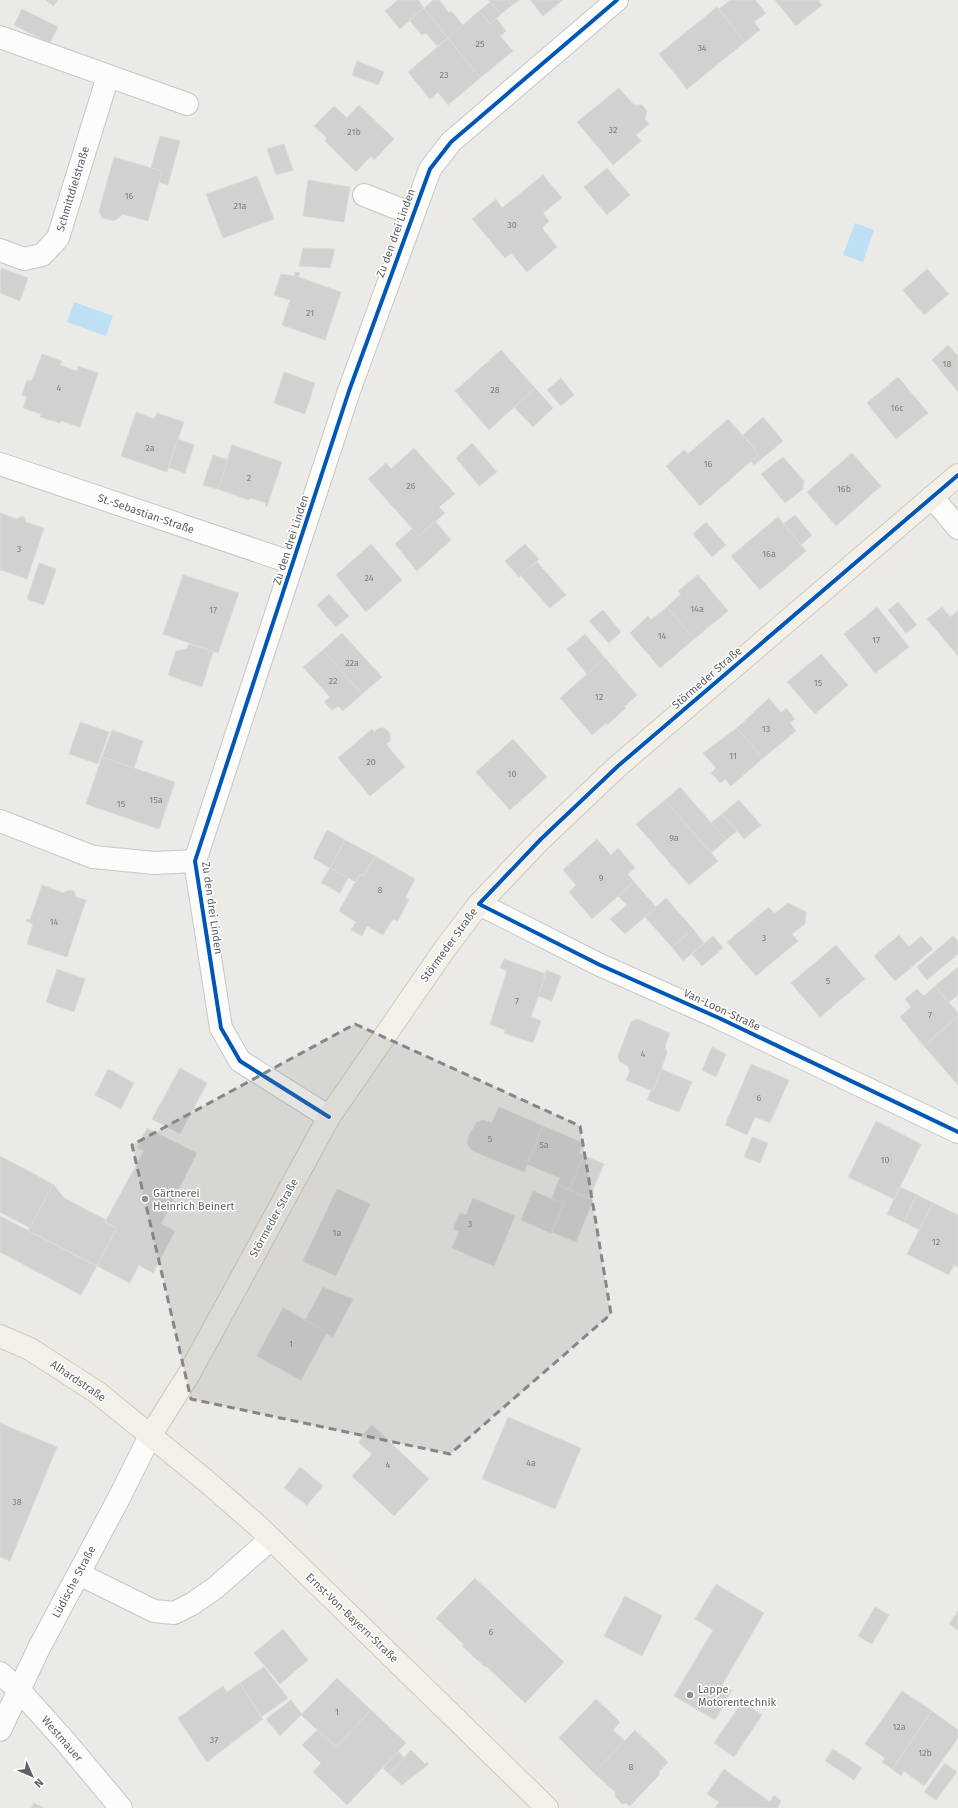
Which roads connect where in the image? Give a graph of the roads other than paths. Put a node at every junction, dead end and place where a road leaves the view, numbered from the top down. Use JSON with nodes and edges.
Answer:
{"nodes":[{"id":1,"x":617,"y":0,"type":"edge"},
{"id":2,"x":0,"y":37,"type":"edge"},
{"id":3,"x":108,"y":76,"type":"junction"},
{"id":4,"x":187,"y":104,"type":"dead end"},
{"id":5,"x":364,"y":195,"type":"dead end"},
{"id":6,"x":412,"y":214,"type":"junction"},
{"id":7,"x":0,"y":250,"type":"edge"},
{"id":8,"x":0,"y":464,"type":"edge"},
{"id":9,"x":958,"y":476,"type":"edge"},
{"id":10,"x":932,"y":497,"type":"junction"},
{"id":11,"x":958,"y":528,"type":"edge"},
{"id":12,"x":293,"y":563,"type":"junction"},
{"id":13,"x":0,"y":821,"type":"edge"},
{"id":14,"x":195,"y":861,"type":"junction"},
{"id":15,"x":478,"y":904,"type":"junction"},
{"id":16,"x":329,"y":1117,"type":"junction"},
{"id":17,"x":958,"y":1132,"type":"edge"},
{"id":18,"x":0,"y":1336,"type":"edge"},
{"id":19,"x":150,"y":1436,"type":"junction"},
{"id":20,"x":272,"y":1539,"type":"junction"},
{"id":21,"x":79,"y":1574,"type":"junction"},
{"id":22,"x":0,"y":1674,"type":"edge"},
{"id":23,"x":20,"y":1691,"type":"junction"},
{"id":24,"x":0,"y":1730,"type":"edge"},
{"id":25,"x":121,"y":1808,"type":"edge"},
{"id":26,"x":547,"y":1808,"type":"edge"}],
"edges":[{"from":1,"to":6,"type":"street","name":"Zu den drei Linden"},
{"from":2,"to":3,"type":"street"},
{"from":3,"to":4,"type":"street"},
{"from":3,"to":7,"type":"street","name":"Schmittdielstraße"},
{"from":5,"to":6,"type":"street"},
{"from":6,"to":12,"type":"street","name":"Zu den drei Linden"},
{"from":8,"to":12,"type":"street","name":"St.-Sebastian-Straße"},
{"from":9,"to":10,"type":"main road","name":"Störmeder Straße"},
{"from":10,"to":11,"type":"street"},
{"from":10,"to":15,"type":"main road","name":"Störmeder Straße"},
{"from":12,"to":14,"type":"street","name":"Zu den drei Linden"},
{"from":13,"to":14,"type":"street","name":"Zu den drei Linden"},
{"from":14,"to":16,"type":"street","name":"Zu den drei Linden"},
{"from":15,"to":16,"type":"main road","name":"Störmeder Straße"},
{"from":15,"to":17,"type":"street","name":"Van-Loon-Straße"},
{"from":16,"to":19,"type":"main road","name":"Störmeder Straße"},
{"from":18,"to":19,"type":"main road","name":"Alhardstraße"},
{"from":19,"to":20,"type":"main road","name":"Ernst-Von-Bayern-Straße"},
{"from":19,"to":21,"type":"street","name":"Lüdische Straße"},
{"from":20,"to":21,"type":"street"},
{"from":20,"to":26,"type":"main road","name":"Ernst-Von-Bayern-Straße"},
{"from":21,"to":23,"type":"street","name":"Lüdische Straße"},
{"from":22,"to":23,"type":"street","name":"Westmauer"},
{"from":23,"to":24,"type":"street","name":"Lüdische Straße"},
{"from":23,"to":25,"type":"street","name":"Westmauer"}]}
